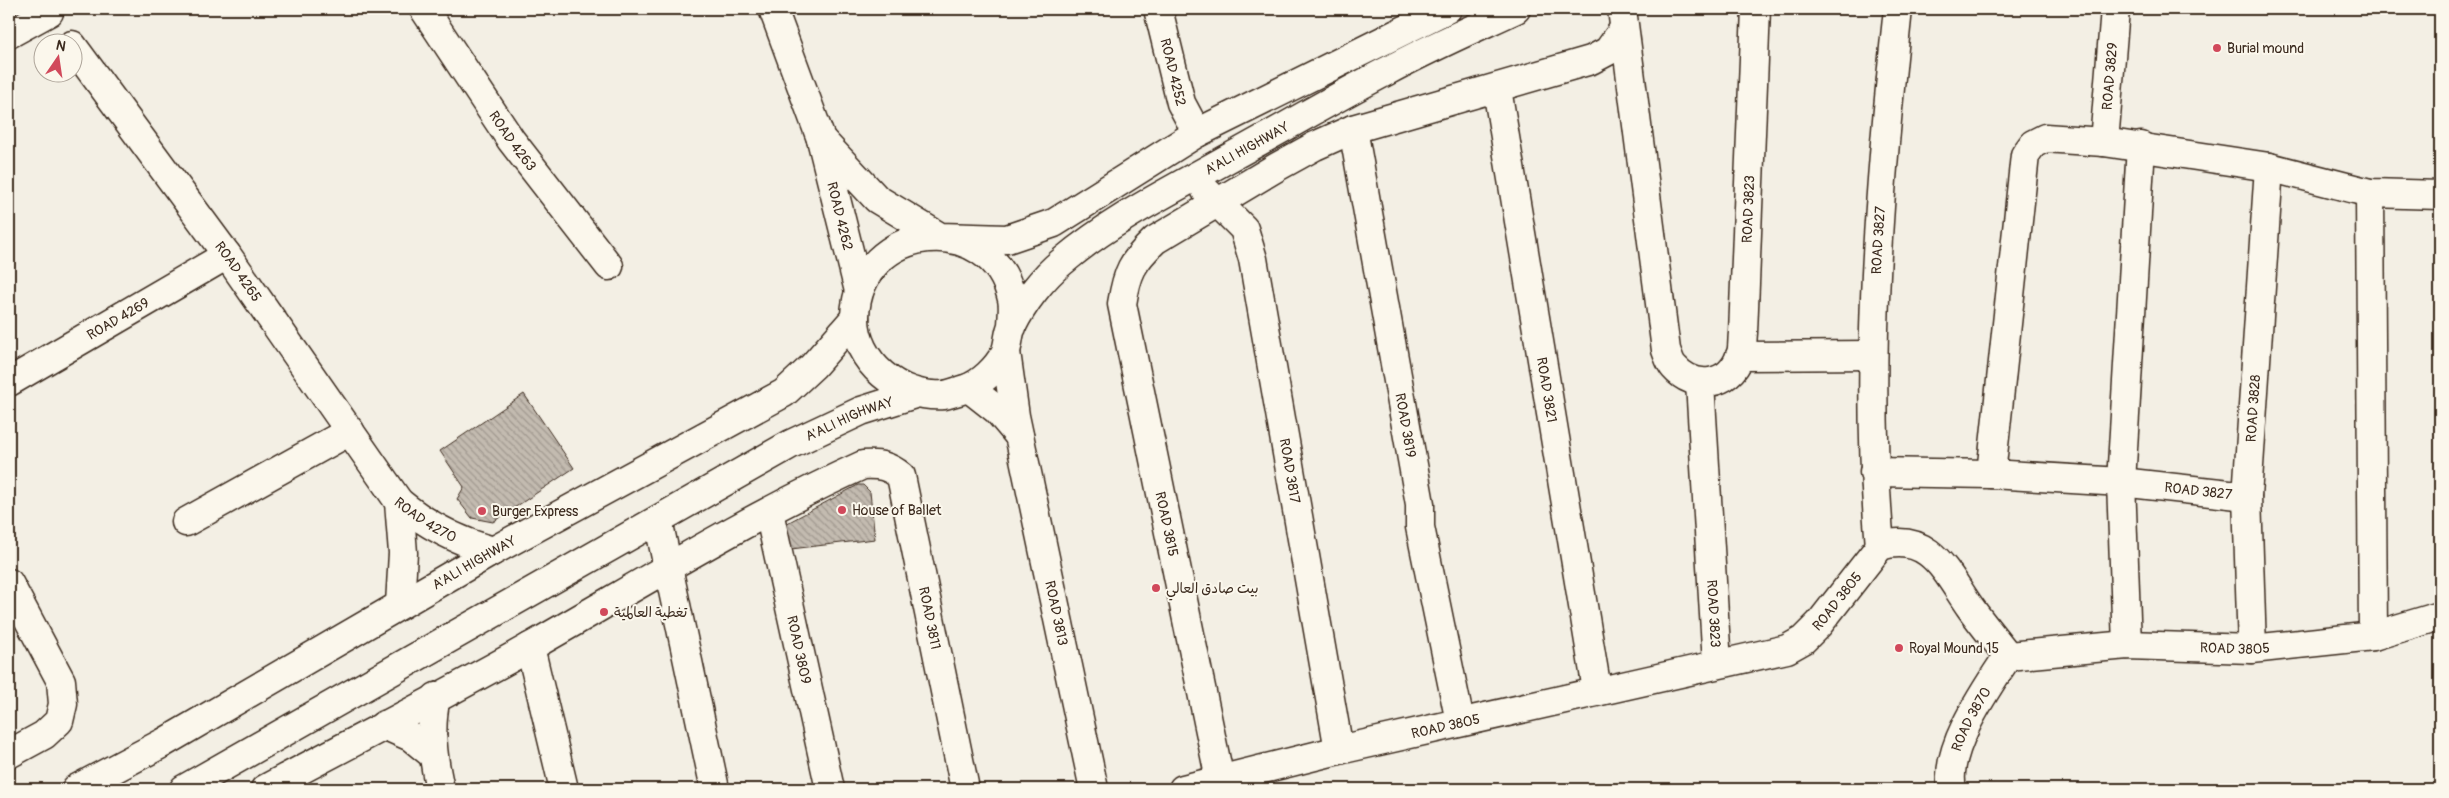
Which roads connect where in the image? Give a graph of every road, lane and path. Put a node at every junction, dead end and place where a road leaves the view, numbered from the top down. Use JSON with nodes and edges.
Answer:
{"nodes":[{"id":1,"x":424,"y":9,"type":"edge"},
{"id":2,"x":773,"y":9,"type":"edge"},
{"id":3,"x":1158,"y":9,"type":"edge"},
{"id":4,"x":1448,"y":9,"type":"edge"},
{"id":5,"x":1516,"y":9,"type":"edge"},
{"id":6,"x":1756,"y":9,"type":"edge"},
{"id":7,"x":1898,"y":9,"type":"edge"},
{"id":8,"x":2114,"y":9,"type":"edge"},
{"id":9,"x":47,"y":10,"type":"edge"},
{"id":10,"x":1623,"y":19,"type":"edge"},
{"id":11,"x":63,"y":32,"type":"edge"},
{"id":12,"x":9,"y":34,"type":"edge"},
{"id":13,"x":82,"y":58,"type":"edge"},
{"id":14,"x":1497,"y":89,"type":"junction"},
{"id":15,"x":1353,"y":129,"type":"junction"},
{"id":16,"x":1197,"y":133,"type":"junction"},
{"id":17,"x":821,"y":139,"type":"junction"},
{"id":18,"x":2104,"y":142,"type":"junction"},
{"id":19,"x":2141,"y":146,"type":"junction"},
{"id":20,"x":2268,"y":167,"type":"junction"},
{"id":21,"x":1194,"y":178,"type":"junction"},
{"id":22,"x":2370,"y":194,"type":"junction"},
{"id":23,"x":2440,"y":195,"type":"edge"},
{"id":24,"x":1218,"y":203,"type":"junction"},
{"id":25,"x":940,"y":237,"type":"junction"},
{"id":26,"x":227,"y":255,"type":"junction"},
{"id":27,"x":609,"y":266,"type":"dead end"},
{"id":28,"x":859,"y":291,"type":"junction"},
{"id":29,"x":855,"y":318,"type":"junction"},
{"id":30,"x":1009,"y":339,"type":"junction"},
{"id":31,"x":1873,"y":355,"type":"junction"},
{"id":32,"x":1740,"y":356,"type":"junction"},
{"id":33,"x":9,"y":382,"type":"edge"},
{"id":34,"x":1700,"y":383,"type":"junction"},
{"id":35,"x":969,"y":388,"type":"junction"},
{"id":36,"x":918,"y":393,"type":"junction"},
{"id":37,"x":350,"y":431,"type":"junction"},
{"id":38,"x":1020,"y":437,"type":"junction"},
{"id":39,"x":1874,"y":472,"type":"junction"},
{"id":40,"x":1991,"y":474,"type":"junction"},
{"id":41,"x":2121,"y":482,"type":"junction"},
{"id":42,"x":2246,"y":496,"type":"junction"},
{"id":43,"x":399,"y":502,"type":"junction"},
{"id":44,"x":769,"y":512,"type":"junction"},
{"id":45,"x":658,"y":520,"type":"junction"},
{"id":46,"x":186,"y":522,"type":"dead end"},
{"id":47,"x":1880,"y":546,"type":"junction"},
{"id":48,"x":493,"y":551,"type":"junction"},
{"id":49,"x":669,"y":566,"type":"junction"},
{"id":50,"x":9,"y":583,"type":"edge"},
{"id":51,"x":400,"y":604,"type":"junction"},
{"id":52,"x":2440,"y":616,"type":"edge"},
{"id":53,"x":2373,"y":636,"type":"junction"},
{"id":54,"x":2127,"y":645,"type":"junction"},
{"id":55,"x":530,"y":647,"type":"junction"},
{"id":56,"x":2252,"y":650,"type":"junction"},
{"id":57,"x":2008,"y":656,"type":"junction"},
{"id":58,"x":1717,"y":664,"type":"junction"},
{"id":59,"x":1597,"y":690,"type":"junction"},
{"id":60,"x":436,"y":697,"type":"junction"},
{"id":61,"x":1460,"y":722,"type":"junction"},
{"id":62,"x":384,"y":725,"type":"junction"},
{"id":63,"x":1340,"y":750,"type":"junction"},
{"id":64,"x":9,"y":754,"type":"edge"},
{"id":65,"x":433,"y":755,"type":"junction"},
{"id":66,"x":1220,"y":780,"type":"junction"},
{"id":67,"x":76,"y":789,"type":"edge"},
{"id":68,"x":184,"y":789,"type":"edge"},
{"id":69,"x":265,"y":789,"type":"edge"},
{"id":70,"x":440,"y":789,"type":"edge"},
{"id":71,"x":564,"y":789,"type":"edge"},
{"id":72,"x":715,"y":789,"type":"edge"},
{"id":73,"x":830,"y":789,"type":"edge"},
{"id":74,"x":965,"y":789,"type":"edge"},
{"id":75,"x":1094,"y":789,"type":"edge"},
{"id":76,"x":1183,"y":789,"type":"edge"},
{"id":77,"x":1952,"y":789,"type":"edge"}],
"edges":[{"from":1,"to":27,"type":"street","name":"ROAD 4263"},
{"from":2,"to":17,"type":"street","name":"ROAD 4262"},
{"from":3,"to":16,"type":"street","name":"ROAD 4252"},
{"from":4,"to":16,"type":"street"},
{"from":5,"to":21,"type":"street","name":"A'ALI HIGHWAY"},
{"from":6,"to":32,"type":"street","name":"ROAD 3823"},
{"from":7,"to":31,"type":"street","name":"ROAD 3827"},
{"from":8,"to":18,"type":"street","name":"ROAD 3829"},
{"from":9,"to":11,"type":"street","name":"ROAD 4265"},
{"from":9,"to":12,"type":"street"},
{"from":10,"to":14,"type":"street","name":"ROAD 3815"},
{"from":10,"to":34,"type":"street"},
{"from":13,"to":26,"type":"street","name":"ROAD 4265"},
{"from":14,"to":15,"type":"street","name":"ROAD 3815"},
{"from":14,"to":59,"type":"street","name":"ROAD 3821"},
{"from":15,"to":24,"type":"street","name":"ROAD 3815"},
{"from":15,"to":61,"type":"street","name":"ROAD 3819"},
{"from":16,"to":25,"type":"street"},
{"from":17,"to":25,"type":"street","name":"ROAD 4262"},
{"from":17,"to":28,"type":"street","name":"ROAD 4262"},
{"from":18,"to":19,"type":"street"},
{"from":18,"to":40,"type":"street"},
{"from":19,"to":20,"type":"street"},
{"from":19,"to":41,"type":"street"},
{"from":20,"to":22,"type":"street"},
{"from":20,"to":42,"type":"street","name":"ROAD 3828"},
{"from":21,"to":24,"type":"street","name":"ROAD 3817"},
{"from":21,"to":30,"type":"street","name":"A'ALI HIGHWAY"},
{"from":22,"to":23,"type":"street"},
{"from":22,"to":53,"type":"street"},
{"from":24,"to":63,"type":"street","name":"ROAD 3817"},
{"from":24,"to":66,"type":"street","name":"ROAD 3815"},
{"from":25,"to":28,"type":"street"},
{"from":25,"to":30,"type":"street"},
{"from":26,"to":33,"type":"street","name":"ROAD 4269"},
{"from":26,"to":37,"type":"street","name":"ROAD 4265"},
{"from":28,"to":29,"type":"street"},
{"from":29,"to":36,"type":"street"},
{"from":29,"to":48,"type":"street","name":"A'ALI HIGHWAY"},
{"from":30,"to":35,"type":"street"},
{"from":30,"to":38,"type":"street","name":"ROAD 3813"},
{"from":31,"to":32,"type":"street"},
{"from":31,"to":39,"type":"street","name":"ROAD 3827"},
{"from":32,"to":34,"type":"street","name":"ROAD 3823"},
{"from":34,"to":58,"type":"street","name":"ROAD 3823"},
{"from":35,"to":36,"type":"street"},
{"from":35,"to":38,"type":"street","name":"ROAD 3813"},
{"from":36,"to":45,"type":"street","name":"A'ALI HIGHWAY"},
{"from":37,"to":43,"type":"street","name":"ROAD 4265"},
{"from":37,"to":46,"type":"street"},
{"from":38,"to":75,"type":"street","name":"ROAD 3813"},
{"from":39,"to":40,"type":"street","name":"ROAD 3827"},
{"from":39,"to":47,"type":"street","name":"ROAD 3827"},
{"from":40,"to":41,"type":"street","name":"ROAD 3827"},
{"from":41,"to":42,"type":"street","name":"ROAD 3827"},
{"from":41,"to":54,"type":"street"},
{"from":42,"to":56,"type":"street","name":"ROAD 3828"},
{"from":43,"to":48,"type":"street","name":"ROAD 4270"},
{"from":43,"to":51,"type":"street","name":"ROAD 4270"},
{"from":44,"to":49,"type":"street"},
{"from":44,"to":73,"type":"street","name":"ROAD 3809"},
{"from":44,"to":74,"type":"street","name":"ROAD 3811"},
{"from":45,"to":49,"type":"street"},
{"from":45,"to":68,"type":"street","name":"A'ALI HIGHWAY"},
{"from":47,"to":57,"type":"street"},
{"from":47,"to":58,"type":"street","name":"ROAD 3805"},
{"from":48,"to":51,"type":"street","name":"A'ALI HIGHWAY"},
{"from":49,"to":55,"type":"street"},
{"from":49,"to":72,"type":"street"},
{"from":50,"to":64,"type":"street"},
{"from":51,"to":67,"type":"street","name":"A'ALI HIGHWAY"},
{"from":52,"to":53,"type":"street","name":"ROAD 3805"},
{"from":53,"to":56,"type":"street","name":"ROAD 3805"},
{"from":54,"to":56,"type":"street","name":"ROAD 3805"},
{"from":54,"to":57,"type":"street","name":"ROAD 3805"},
{"from":55,"to":60,"type":"street"},
{"from":55,"to":71,"type":"street"},
{"from":57,"to":77,"type":"street","name":"ROAD 3870"},
{"from":58,"to":59,"type":"street","name":"ROAD 3805"},
{"from":59,"to":61,"type":"street","name":"ROAD 3805"},
{"from":60,"to":62,"type":"street"},
{"from":60,"to":65,"type":"street"},
{"from":61,"to":63,"type":"street","name":"ROAD 3805"},
{"from":62,"to":65,"type":"street"},
{"from":62,"to":69,"type":"street"},
{"from":63,"to":66,"type":"street","name":"ROAD 3805"},
{"from":65,"to":70,"type":"street"},
{"from":66,"to":76,"type":"street","name":"ROAD 3805"}]}
